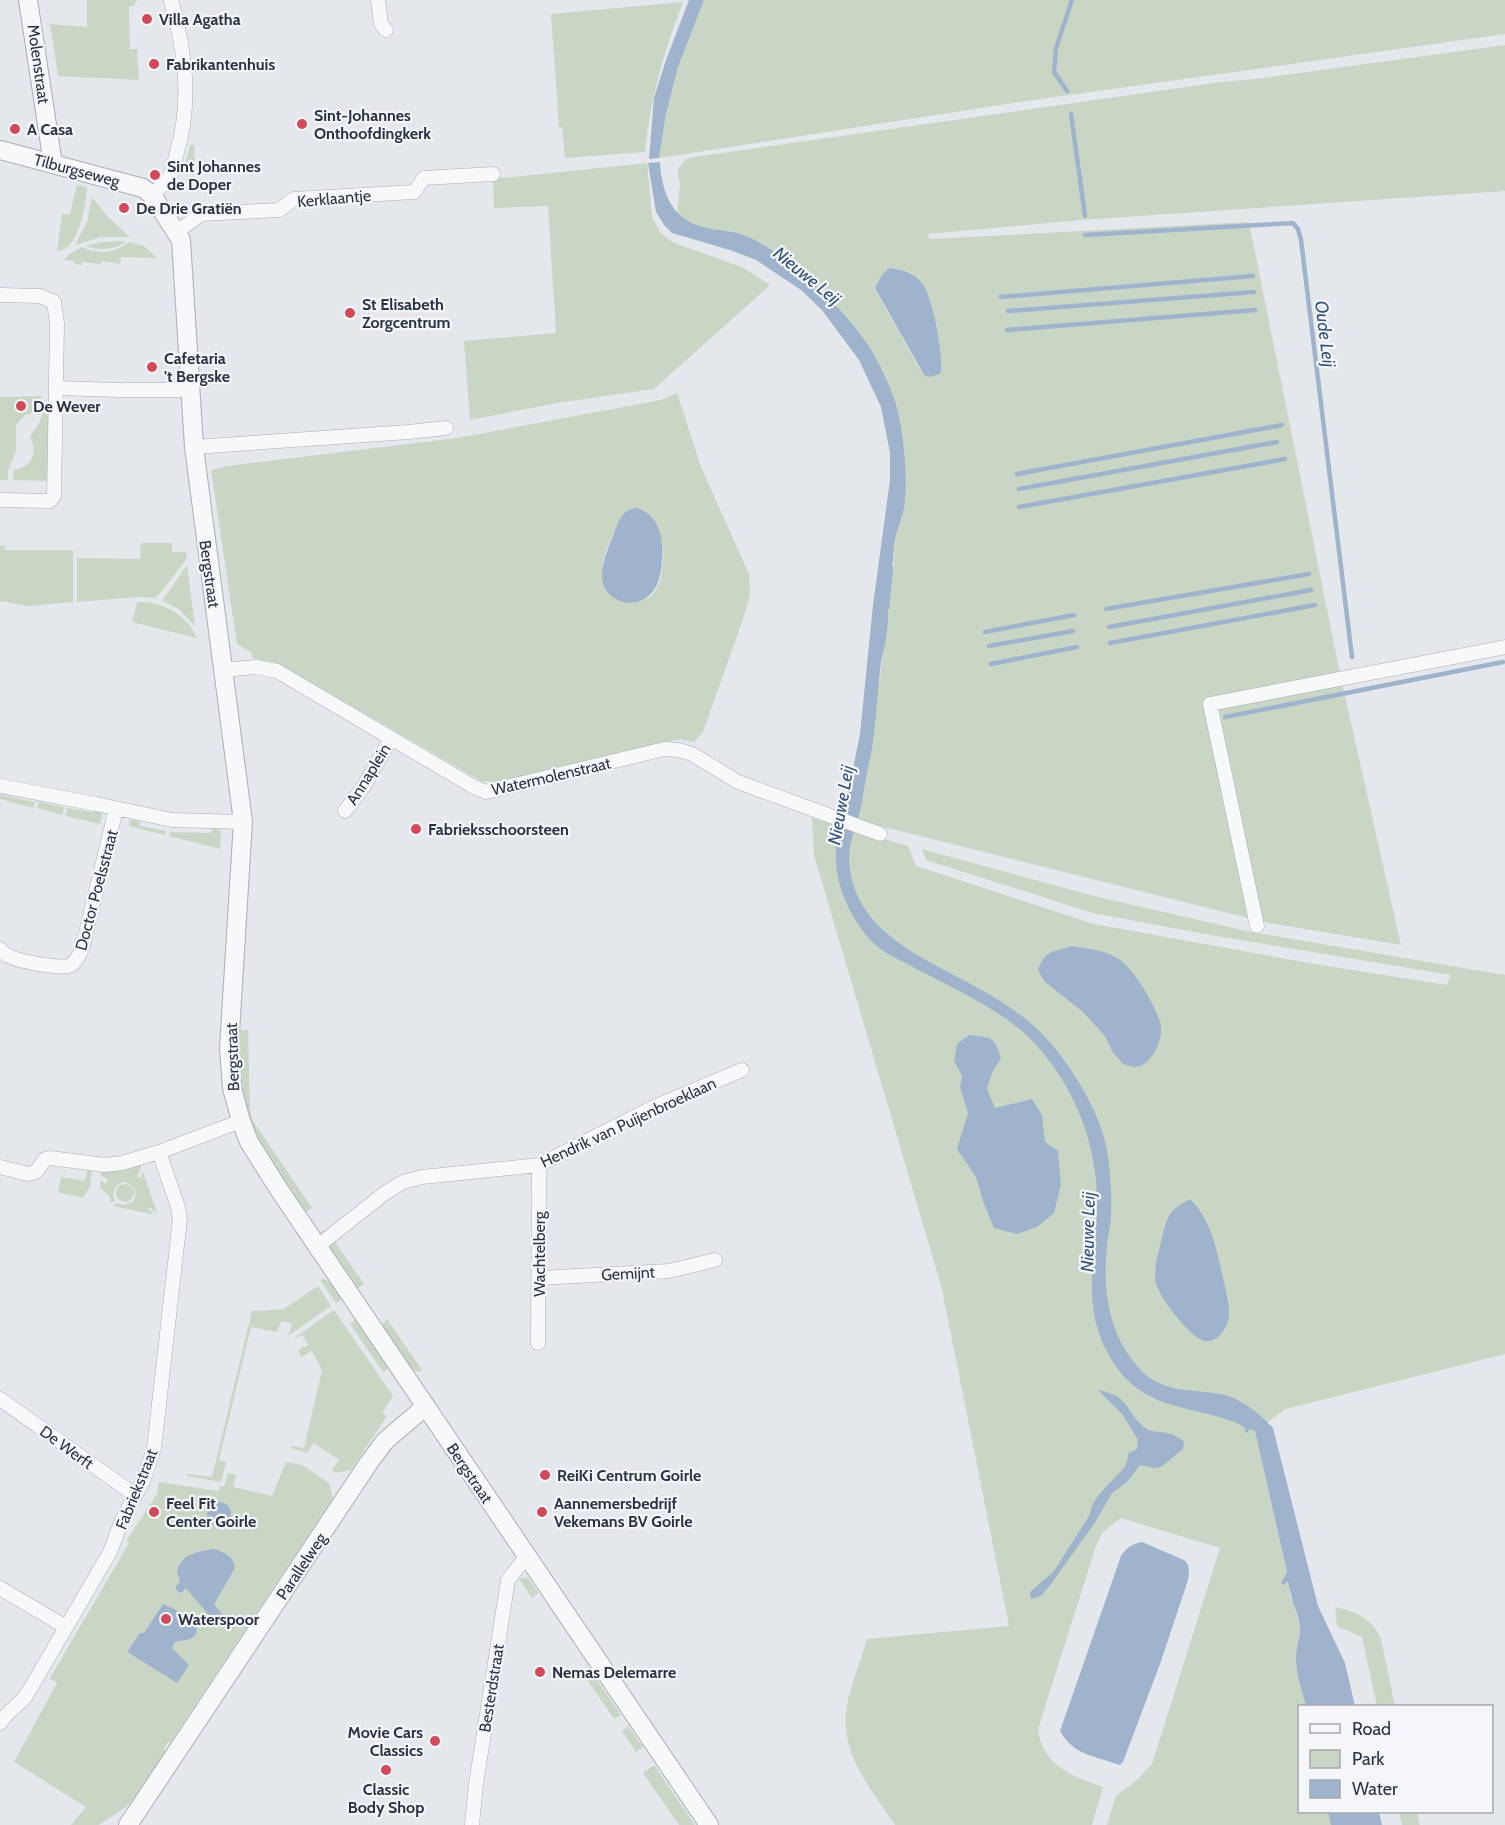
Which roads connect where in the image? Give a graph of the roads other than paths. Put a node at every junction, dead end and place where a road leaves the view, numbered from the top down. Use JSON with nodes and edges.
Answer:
{"nodes":[{"id":1,"x":28,"y":0,"type":"edge"},
{"id":2,"x":171,"y":0,"type":"edge"},
{"id":3,"x":378,"y":0,"type":"edge"},
{"id":4,"x":386,"y":30,"type":"dead end"},
{"id":5,"x":0,"y":150,"type":"edge"},
{"id":6,"x":53,"y":164,"type":"junction"},
{"id":7,"x":493,"y":174,"type":"dead end"},
{"id":8,"x":152,"y":195,"type":"junction"},
{"id":9,"x":177,"y":232,"type":"junction"},
{"id":10,"x":0,"y":295,"type":"edge"},
{"id":11,"x":56,"y":388,"type":"junction"},
{"id":12,"x":190,"y":390,"type":"junction"},
{"id":13,"x":446,"y":428,"type":"dead end"},
{"id":14,"x":194,"y":447,"type":"junction"},
{"id":15,"x":0,"y":500,"type":"edge"},
{"id":16,"x":1505,"y":647,"type":"edge"},
{"id":17,"x":223,"y":670,"type":"junction"},
{"id":18,"x":391,"y":738,"type":"junction"},
{"id":19,"x":0,"y":786,"type":"edge"},
{"id":20,"x":113,"y":808,"type":"junction"},
{"id":21,"x":345,"y":811,"type":"dead end"},
{"id":22,"x":243,"y":822,"type":"junction"},
{"id":23,"x":874,"y":832,"type":"dead end"},
{"id":24,"x":1257,"y":926,"type":"dead end"},
{"id":25,"x":0,"y":949,"type":"edge"},
{"id":26,"x":742,"y":1070,"type":"dead end"},
{"id":27,"x":241,"y":1121,"type":"junction"},
{"id":28,"x":159,"y":1152,"type":"junction"},
{"id":29,"x":539,"y":1165,"type":"junction"},
{"id":30,"x":0,"y":1167,"type":"edge"},
{"id":31,"x":318,"y":1246,"type":"junction"},
{"id":32,"x":715,"y":1260,"type":"dead end"},
{"id":33,"x":539,"y":1278,"type":"junction"},
{"id":34,"x":538,"y":1343,"type":"dead end"},
{"id":35,"x":0,"y":1399,"type":"edge"},
{"id":36,"x":426,"y":1406,"type":"junction"},
{"id":37,"x":135,"y":1496,"type":"junction"},
{"id":38,"x":526,"y":1557,"type":"junction"},
{"id":39,"x":0,"y":1588,"type":"edge"},
{"id":40,"x":66,"y":1627,"type":"junction"},
{"id":41,"x":0,"y":1723,"type":"edge"},
{"id":42,"x":128,"y":1825,"type":"edge"},
{"id":43,"x":472,"y":1825,"type":"edge"},
{"id":44,"x":708,"y":1825,"type":"edge"}],
"edges":[{"from":1,"to":6,"type":"street","name":"Molenstraat"},
{"from":2,"to":8,"type":"street"},
{"from":3,"to":4,"type":"street"},
{"from":5,"to":6,"type":"street","name":"Tilburgseweg"},
{"from":6,"to":8,"type":"street","name":"Tilburgseweg"},
{"from":7,"to":9,"type":"street","name":"Kerklaantje"},
{"from":8,"to":9,"type":"street","name":"Bergstraat"},
{"from":9,"to":12,"type":"street","name":"Bergstraat"},
{"from":10,"to":11,"type":"street"},
{"from":11,"to":12,"type":"street"},
{"from":11,"to":15,"type":"street"},
{"from":12,"to":14,"type":"street","name":"Bergstraat"},
{"from":13,"to":14,"type":"street"},
{"from":14,"to":17,"type":"street","name":"Bergstraat"},
{"from":16,"to":24,"type":"street"},
{"from":17,"to":18,"type":"street","name":"Watermolenstraat"},
{"from":17,"to":22,"type":"street","name":"Bergstraat"},
{"from":18,"to":21,"type":"street","name":"Annaplein"},
{"from":18,"to":23,"type":"street","name":"Watermolenstraat"},
{"from":19,"to":20,"type":"street"},
{"from":20,"to":22,"type":"street"},
{"from":20,"to":25,"type":"street","name":"Doctor Poelsstraat"},
{"from":22,"to":27,"type":"street","name":"Bergstraat"},
{"from":26,"to":29,"type":"street","name":"Hendrik van Puijenbroeklaan"},
{"from":27,"to":28,"type":"street"},
{"from":27,"to":31,"type":"street","name":"Bergstraat"},
{"from":28,"to":30,"type":"street"},
{"from":28,"to":37,"type":"street","name":"Fabriekstraat"},
{"from":29,"to":31,"type":"street","name":"Hendrik van Puijenbroeklaan"},
{"from":29,"to":33,"type":"street","name":"Wachtelberg"},
{"from":31,"to":36,"type":"street","name":"Bergstraat"},
{"from":32,"to":33,"type":"street","name":"Gemijnt"},
{"from":33,"to":34,"type":"street","name":"Wachtelberg"},
{"from":35,"to":37,"type":"street","name":"De Werft"},
{"from":36,"to":38,"type":"street","name":"Bergstraat"},
{"from":36,"to":42,"type":"street","name":"Parallelweg"},
{"from":37,"to":40,"type":"street","name":"Fabriekstraat"},
{"from":38,"to":43,"type":"street","name":"Besterdstraat"},
{"from":38,"to":44,"type":"street","name":"Bergstraat"},
{"from":39,"to":40,"type":"street"},
{"from":40,"to":41,"type":"street","name":"Fabriekstraat"}]}
